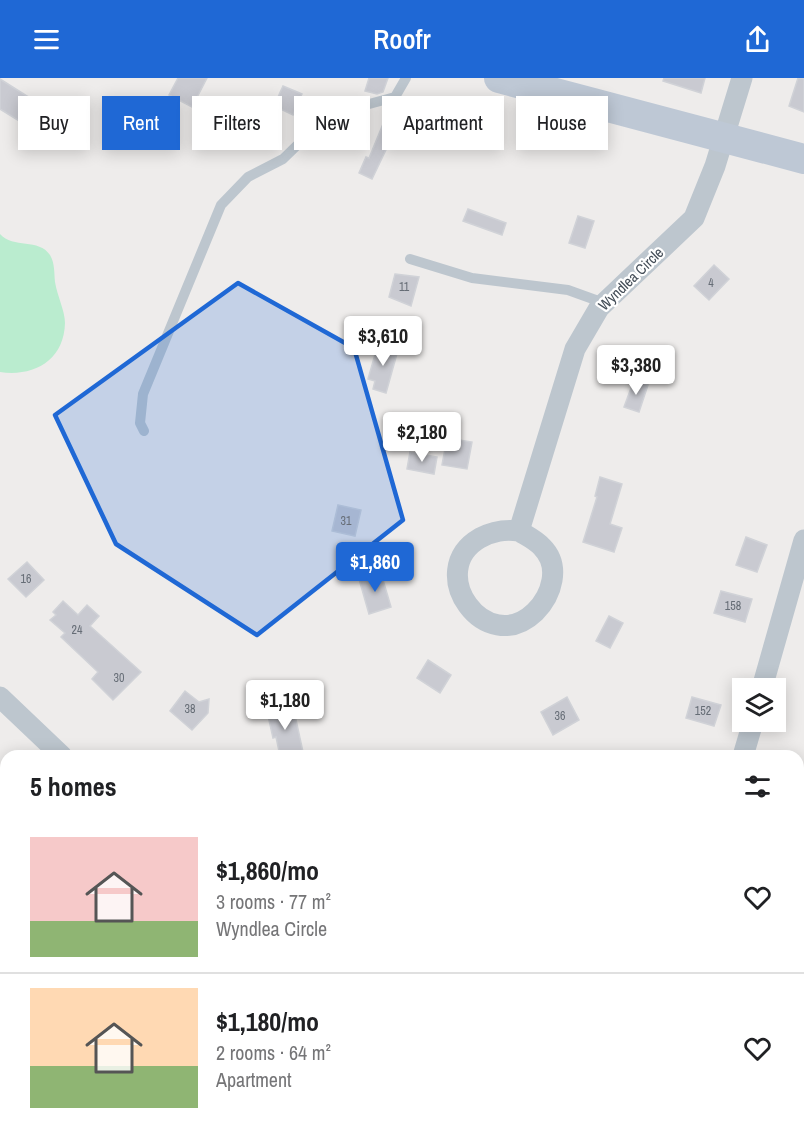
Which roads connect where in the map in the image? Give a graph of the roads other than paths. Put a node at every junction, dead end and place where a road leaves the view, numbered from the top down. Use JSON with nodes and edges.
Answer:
{"nodes":[{"id":1,"x":406,"y":78,"type":"edge"},
{"id":2,"x":499,"y":78,"type":"edge"},
{"id":3,"x":742,"y":78,"type":"edge"},
{"id":4,"x":724,"y":138,"type":"junction"},
{"id":5,"x":804,"y":159,"type":"edge"},
{"id":6,"x":410,"y":259,"type":"dead end"},
{"id":7,"x":604,"y":304,"type":"junction"},
{"id":8,"x":144,"y":431,"type":"dead end"},
{"id":9,"x":519,"y":531,"type":"junction"},
{"id":10,"x":804,"y":540,"type":"edge"},
{"id":11,"x":765,"y":678,"type":"edge"},
{"id":12,"x":0,"y":697,"type":"edge"},
{"id":13,"x":750,"y":732,"type":"edge"},
{"id":14,"x":56,"y":750,"type":"edge"},
{"id":15,"x":745,"y":750,"type":"edge"}],
"edges":[{"from":1,"to":8,"type":"lane"},
{"from":2,"to":4,"type":"main road"},
{"from":3,"to":4,"type":"street","name":"Wyndlea Circle"},
{"from":4,"to":5,"type":"main road"},
{"from":4,"to":7,"type":"street","name":"Wyndlea Circle"},
{"from":6,"to":7,"type":"lane"},
{"from":7,"to":9,"type":"street","name":"Wyndlea Circle"},
{"from":9,"to":9,"type":"street"},
{"from":10,"to":11,"type":"street"},
{"from":12,"to":14,"type":"street"},
{"from":13,"to":15,"type":"street"}]}
